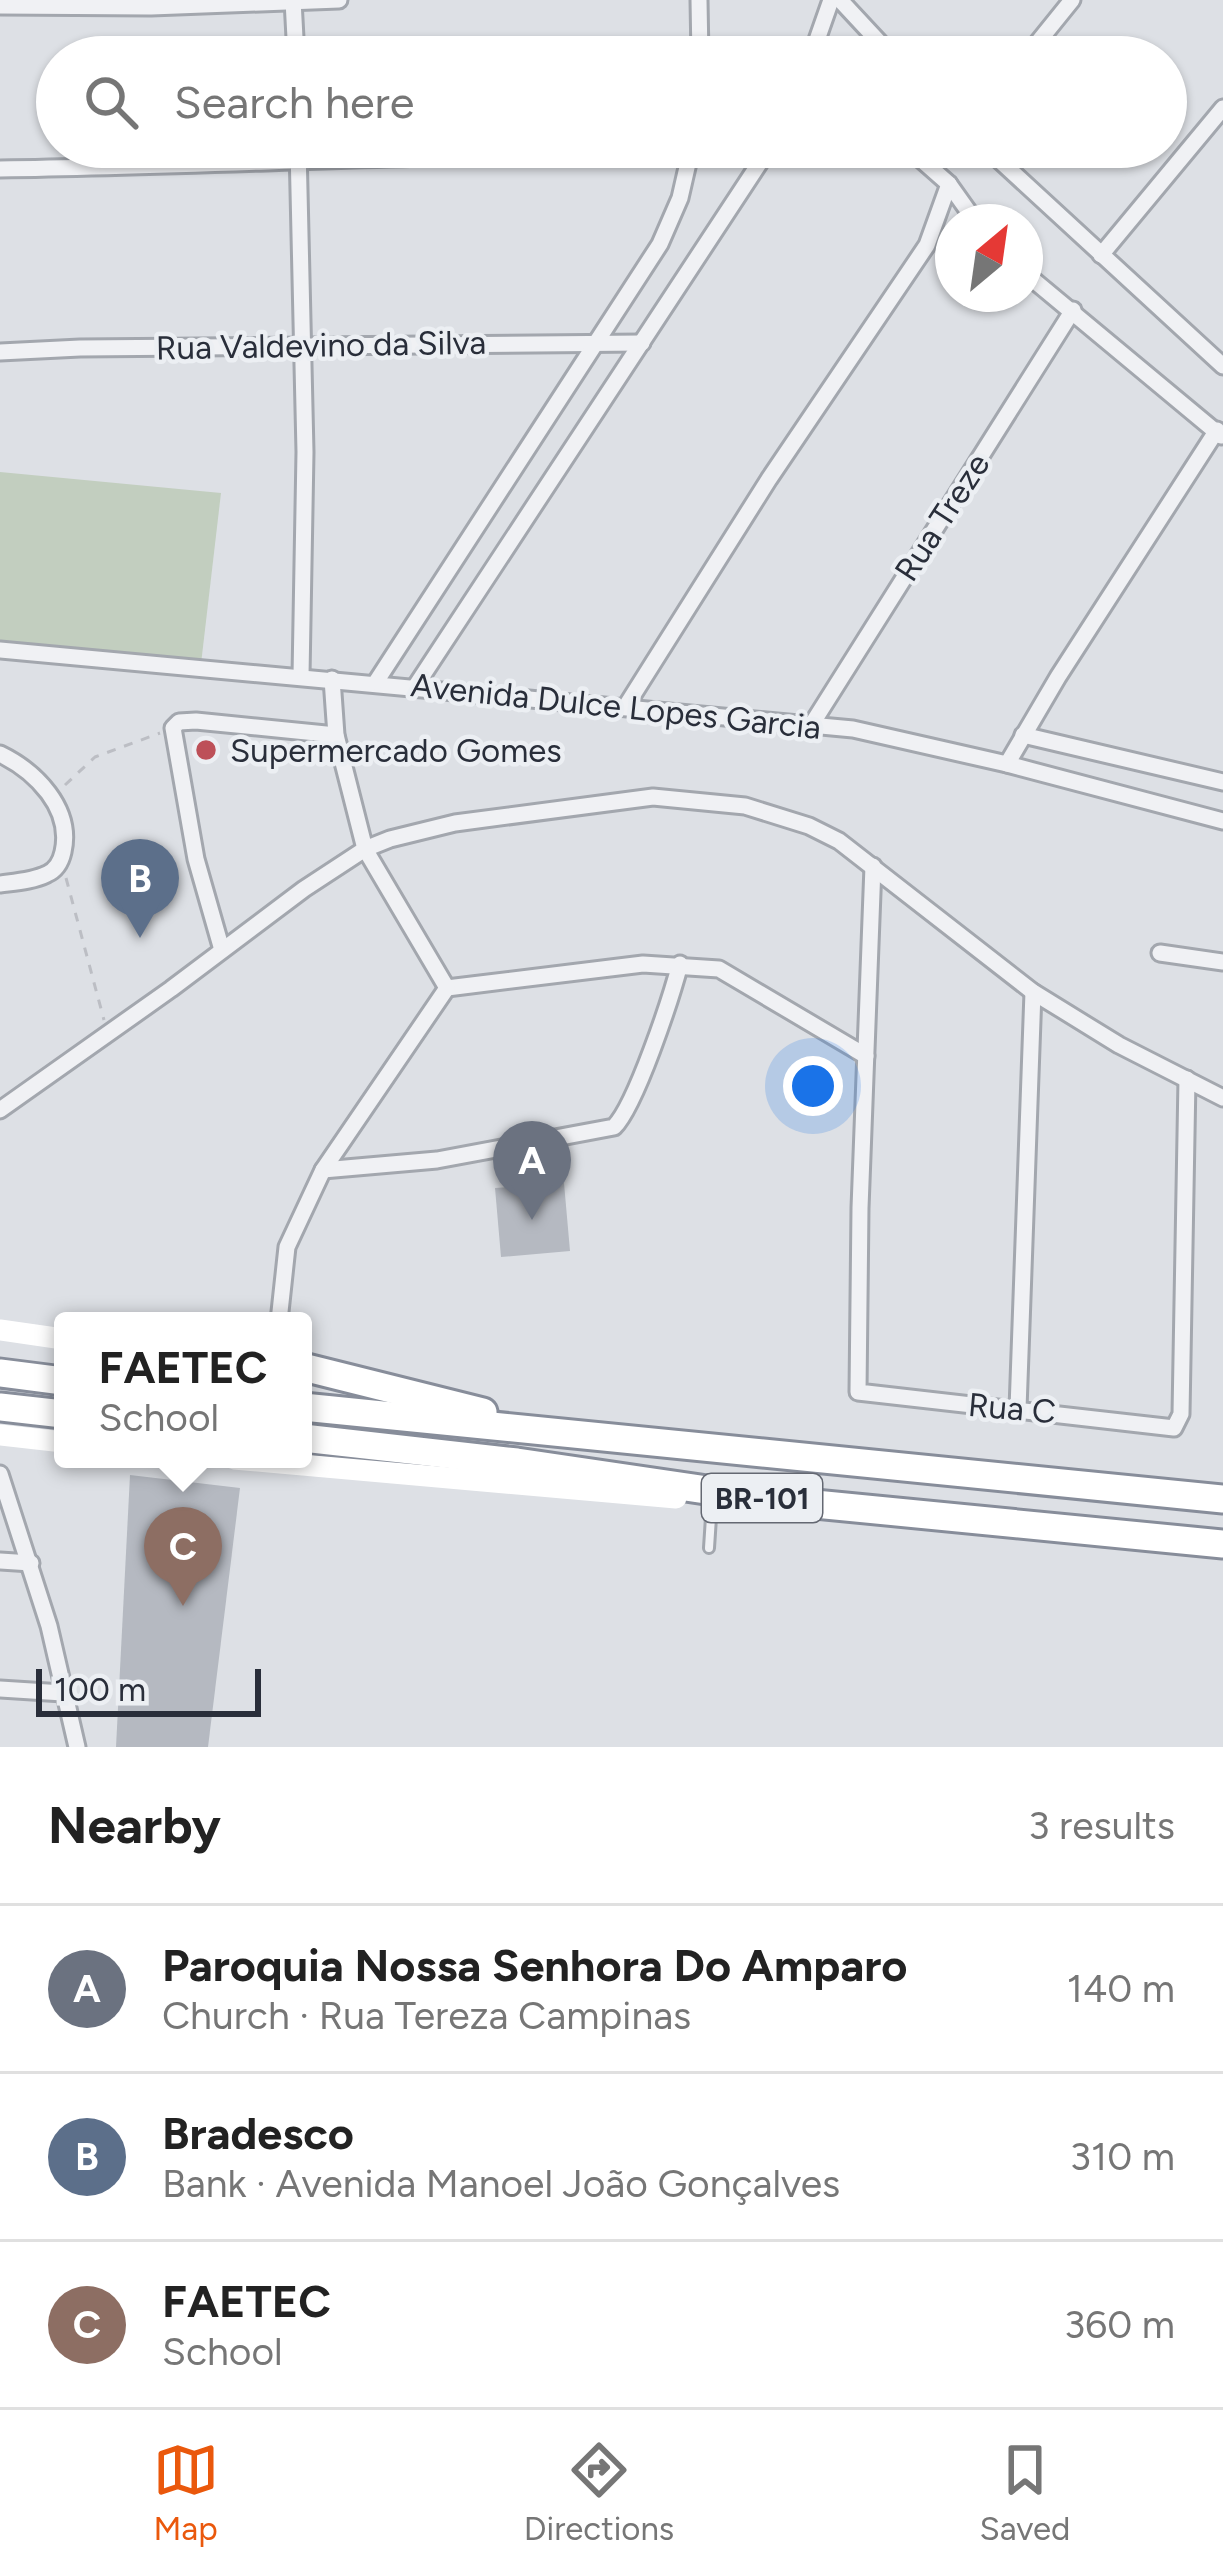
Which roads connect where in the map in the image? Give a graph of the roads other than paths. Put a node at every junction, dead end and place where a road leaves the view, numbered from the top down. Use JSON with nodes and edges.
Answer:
{"nodes":[{"id":1,"x":338,"y":0,"type":"edge"},
{"id":2,"x":699,"y":0,"type":"edge"},
{"id":3,"x":835,"y":0,"type":"edge"},
{"id":4,"x":1072,"y":0,"type":"edge"},
{"id":5,"x":293,"y":1,"type":"edge"},
{"id":6,"x":0,"y":6,"type":"edge"},
{"id":7,"x":295,"y":36,"type":"edge"},
{"id":8,"x":700,"y":36,"type":"edge"},
{"id":9,"x":820,"y":36,"type":"edge"},
{"id":10,"x":872,"y":36,"type":"edge"},
{"id":11,"x":1043,"y":36,"type":"edge"},
{"id":12,"x":1223,"y":108,"type":"edge"},
{"id":13,"x":1187,"y":151,"type":"edge"},
{"id":14,"x":36,"y":167,"type":"edge"},
{"id":15,"x":298,"y":168,"type":"edge"},
{"id":16,"x":686,"y":168,"type":"edge"},
{"id":17,"x":756,"y":168,"type":"edge"},
{"id":18,"x":931,"y":168,"type":"edge"},
{"id":19,"x":1008,"y":168,"type":"edge"},
{"id":20,"x":1173,"y":168,"type":"edge"},
{"id":21,"x":0,"y":169,"type":"edge"},
{"id":22,"x":949,"y":184,"type":"junction"},
{"id":23,"x":963,"y":204,"type":"edge"},
{"id":24,"x":1101,"y":255,"type":"junction"},
{"id":25,"x":1043,"y":287,"type":"edge"},
{"id":26,"x":1072,"y":310,"type":"junction"},
{"id":27,"x":598,"y":341,"type":"junction"},
{"id":28,"x":642,"y":343,"type":"junction"},
{"id":29,"x":304,"y":345,"type":"junction"},
{"id":30,"x":0,"y":352,"type":"edge"},
{"id":31,"x":1223,"y":366,"type":"edge"},
{"id":32,"x":1220,"y":434,"type":"edge"},
{"id":33,"x":0,"y":650,"type":"edge"},
{"id":34,"x":301,"y":676,"type":"junction"},
{"id":35,"x":332,"y":679,"type":"junction"},
{"id":36,"x":376,"y":682,"type":"junction"},
{"id":37,"x":415,"y":687,"type":"junction"},
{"id":38,"x":626,"y":706,"type":"junction"},
{"id":39,"x":812,"y":724,"type":"junction"},
{"id":40,"x":336,"y":735,"type":"junction"},
{"id":41,"x":1023,"y":735,"type":"junction"},
{"id":42,"x":0,"y":754,"type":"edge"},
{"id":43,"x":1007,"y":764,"type":"junction"},
{"id":44,"x":1223,"y":782,"type":"edge"},
{"id":45,"x":1223,"y":821,"type":"edge"},
{"id":46,"x":365,"y":849,"type":"junction"},
{"id":47,"x":873,"y":866,"type":"junction"},
{"id":48,"x":0,"y":884,"type":"edge"},
{"id":49,"x":222,"y":950,"type":"junction"},
{"id":50,"x":1160,"y":953,"type":"dead end"},
{"id":51,"x":1223,"y":962,"type":"edge"},
{"id":52,"x":680,"y":964,"type":"junction"},
{"id":53,"x":447,"y":988,"type":"junction"},
{"id":54,"x":1033,"y":992,"type":"junction"},
{"id":55,"x":866,"y":1056,"type":"junction"},
{"id":56,"x":1186,"y":1079,"type":"junction"},
{"id":57,"x":1223,"y":1098,"type":"edge"},
{"id":58,"x":0,"y":1110,"type":"edge"},
{"id":59,"x":323,"y":1170,"type":"junction"},
{"id":60,"x":280,"y":1312,"type":"edge"},
{"id":61,"x":0,"y":1330,"type":"edge"},
{"id":62,"x":54,"y":1338,"type":"edge"},
{"id":63,"x":312,"y":1369,"type":"edge"},
{"id":64,"x":0,"y":1373,"type":"edge"},
{"id":65,"x":54,"y":1380,"type":"edge"},
{"id":66,"x":0,"y":1407,"type":"edge"},
{"id":67,"x":312,"y":1408,"type":"edge"},
{"id":68,"x":1018,"y":1409,"type":"junction"},
{"id":69,"x":54,"y":1413,"type":"edge"},
{"id":70,"x":556,"y":1432,"type":"junction"},
{"id":71,"x":0,"y":1435,"type":"edge"},
{"id":72,"x":312,"y":1439,"type":"edge"},
{"id":73,"x":54,"y":1441,"type":"edge"},
{"id":74,"x":312,"y":1466,"type":"edge"},
{"id":75,"x":0,"y":1474,"type":"edge"},
{"id":76,"x":1223,"y":1499,"type":"edge"},
{"id":77,"x":774,"y":1500,"type":"junction"},
{"id":78,"x":712,"y":1502,"type":"junction"},
{"id":79,"x":1223,"y":1544,"type":"edge"},
{"id":80,"x":709,"y":1548,"type":"dead end"},
{"id":81,"x":0,"y":1561,"type":"edge"},
{"id":82,"x":31,"y":1563,"type":"junction"},
{"id":83,"x":0,"y":1689,"type":"edge"},
{"id":84,"x":63,"y":1694,"type":"junction"},
{"id":85,"x":77,"y":1747,"type":"edge"}],
"edges":[{"from":1,"to":5,"type":"street"},
{"from":2,"to":8,"type":"street"},
{"from":3,"to":9,"type":"street"},
{"from":3,"to":10,"type":"street"},
{"from":4,"to":11,"type":"street"},
{"from":5,"to":6,"type":"street"},
{"from":5,"to":7,"type":"street"},
{"from":12,"to":13,"type":"street"},
{"from":14,"to":21,"type":"street"},
{"from":15,"to":29,"type":"street"},
{"from":16,"to":27,"type":"street"},
{"from":17,"to":28,"type":"street"},
{"from":18,"to":22,"type":"street"},
{"from":19,"to":24,"type":"street"},
{"from":20,"to":24,"type":"street"},
{"from":22,"to":23,"type":"street"},
{"from":22,"to":38,"type":"street"},
{"from":24,"to":31,"type":"street"},
{"from":25,"to":26,"type":"street"},
{"from":26,"to":32,"type":"street"},
{"from":26,"to":39,"type":"street","name":"Rua Treze"},
{"from":27,"to":28,"type":"street","name":"Rua Valdevino da Silva"},
{"from":27,"to":29,"type":"street","name":"Rua Valdevino da Silva"},
{"from":27,"to":36,"type":"street"},
{"from":28,"to":37,"type":"street"},
{"from":29,"to":30,"type":"street","name":"Rua Valdevino da Silva"},
{"from":29,"to":34,"type":"street"},
{"from":32,"to":41,"type":"street"},
{"from":33,"to":34,"type":"street","name":"Avenida Dulce Lopes Garcia"},
{"from":34,"to":35,"type":"street","name":"Avenida Dulce Lopes Garcia"},
{"from":35,"to":36,"type":"street","name":"Avenida Dulce Lopes Garcia"},
{"from":35,"to":40,"type":"street"},
{"from":36,"to":37,"type":"street","name":"Avenida Dulce Lopes Garcia"},
{"from":37,"to":38,"type":"street","name":"Avenida Dulce Lopes Garcia"},
{"from":38,"to":39,"type":"street","name":"Avenida Dulce Lopes Garcia"},
{"from":39,"to":43,"type":"street","name":"Avenida Dulce Lopes Garcia"},
{"from":40,"to":46,"type":"street"},
{"from":40,"to":49,"type":"street"},
{"from":41,"to":43,"type":"street"},
{"from":41,"to":44,"type":"street"},
{"from":42,"to":48,"type":"street"},
{"from":43,"to":45,"type":"street","name":"Avenida Dulce Lopes Garcia"},
{"from":46,"to":47,"type":"street"},
{"from":46,"to":49,"type":"street"},
{"from":46,"to":53,"type":"street"},
{"from":47,"to":54,"type":"street"},
{"from":47,"to":55,"type":"street"},
{"from":49,"to":58,"type":"street"},
{"from":50,"to":51,"type":"street"},
{"from":52,"to":53,"type":"street"},
{"from":52,"to":55,"type":"street"},
{"from":52,"to":59,"type":"street"},
{"from":53,"to":59,"type":"street"},
{"from":54,"to":56,"type":"street"},
{"from":54,"to":68,"type":"street"},
{"from":55,"to":68,"type":"street","name":"Rua C"},
{"from":56,"to":57,"type":"street"},
{"from":56,"to":68,"type":"street","name":"Rua C"},
{"from":59,"to":60,"type":"street"},
{"from":61,"to":62,"type":"street"},
{"from":63,"to":70,"type":"highway"},
{"from":64,"to":65,"type":"highway"},
{"from":66,"to":69,"type":"highway"},
{"from":67,"to":70,"type":"highway","number":"BR-101"},
{"from":70,"to":76,"type":"highway","number":"BR-101"},
{"from":71,"to":73,"type":"street"},
{"from":72,"to":77,"type":"highway","number":"BR-101"},
{"from":74,"to":78,"type":"street"},
{"from":75,"to":82,"type":"street"},
{"from":77,"to":78,"type":"street"},
{"from":77,"to":79,"type":"highway","number":"BR-101"},
{"from":78,"to":80,"type":"lane"},
{"from":81,"to":82,"type":"street"},
{"from":82,"to":84,"type":"street"},
{"from":83,"to":84,"type":"street"},
{"from":84,"to":85,"type":"street"}]}
